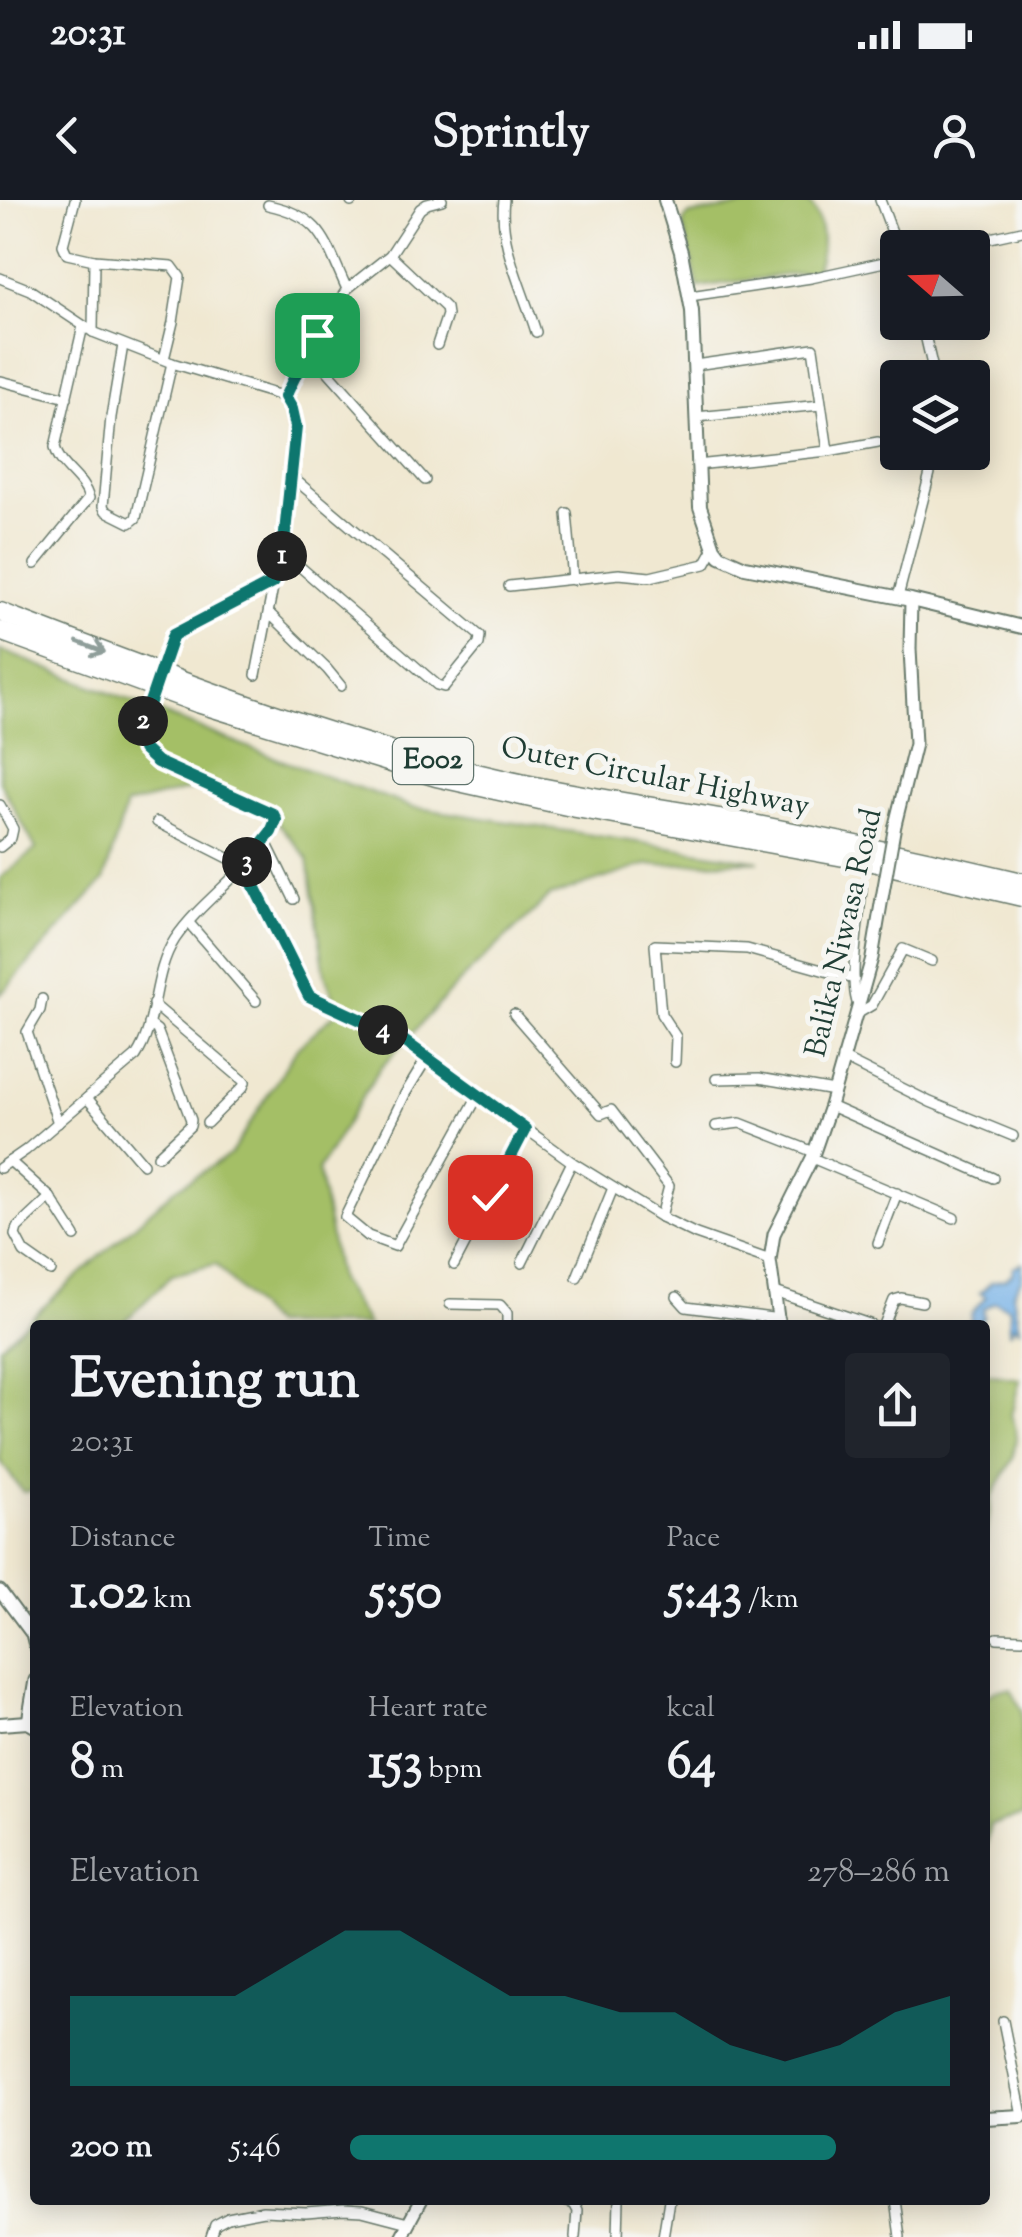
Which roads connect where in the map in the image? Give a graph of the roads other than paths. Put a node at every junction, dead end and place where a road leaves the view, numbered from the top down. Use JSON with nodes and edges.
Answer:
{"nodes":[{"id":1,"x":75,"y":200,"type":"edge"},
{"id":2,"x":409,"y":200,"type":"edge"},
{"id":3,"x":442,"y":200,"type":"edge"},
{"id":4,"x":504,"y":200,"type":"edge"},
{"id":5,"x":665,"y":200,"type":"edge"},
{"id":6,"x":880,"y":200,"type":"edge"},
{"id":7,"x":268,"y":205,"type":"dead end"},
{"id":8,"x":420,"y":209,"type":"junction"},
{"id":9,"x":891,"y":230,"type":"edge"},
{"id":10,"x":1022,"y":231,"type":"edge"},
{"id":11,"x":990,"y":238,"type":"edge"},
{"id":12,"x":390,"y":255,"type":"junction"},
{"id":13,"x":94,"y":260,"type":"junction"},
{"id":14,"x":880,"y":263,"type":"edge"},
{"id":15,"x":0,"y":278,"type":"edge"},
{"id":16,"x":347,"y":289,"type":"junction"},
{"id":17,"x":690,"y":296,"type":"junction"},
{"id":18,"x":88,"y":329,"type":"junction"},
{"id":19,"x":536,"y":332,"type":"dead end"},
{"id":20,"x":123,"y":344,"type":"junction"},
{"id":21,"x":437,"y":344,"type":"dead end"},
{"id":22,"x":308,"y":349,"type":"junction"},
{"id":23,"x":168,"y":361,"type":"junction"},
{"id":24,"x":695,"y":365,"type":"junction"},
{"id":25,"x":1,"y":381,"type":"edge"},
{"id":26,"x":285,"y":397,"type":"junction"},
{"id":27,"x":68,"y":398,"type":"junction"},
{"id":28,"x":821,"y":405,"type":"junction"},
{"id":29,"x":696,"y":417,"type":"junction"},
{"id":30,"x":878,"y":442,"type":"dead end"},
{"id":31,"x":828,"y":451,"type":"junction"},
{"id":32,"x":697,"y":465,"type":"junction"},
{"id":33,"x":930,"y":470,"type":"edge"},
{"id":34,"x":292,"y":477,"type":"junction"},
{"id":35,"x":425,"y":480,"type":"dead end"},
{"id":36,"x":567,"y":513,"type":"dead end"},
{"id":37,"x":714,"y":548,"type":"junction"},
{"id":38,"x":283,"y":552,"type":"junction"},
{"id":39,"x":35,"y":564,"type":"dead end"},
{"id":40,"x":573,"y":580,"type":"junction"},
{"id":41,"x":274,"y":582,"type":"junction"},
{"id":42,"x":510,"y":586,"type":"dead end"},
{"id":43,"x":904,"y":599,"type":"junction"},
{"id":44,"x":0,"y":612,"type":"edge"},
{"id":45,"x":269,"y":612,"type":"junction"},
{"id":46,"x":1022,"y":627,"type":"edge"},
{"id":47,"x":0,"y":631,"type":"edge"},
{"id":48,"x":256,"y":675,"type":"dead end"},
{"id":49,"x":341,"y":686,"type":"dead end"},
{"id":50,"x":0,"y":806,"type":"edge"},
{"id":51,"x":157,"y":822,"type":"dead end"},
{"id":52,"x":266,"y":840,"type":"junction"},
{"id":53,"x":0,"y":848,"type":"edge"},
{"id":54,"x":244,"y":866,"type":"junction"},
{"id":55,"x":1022,"y":882,"type":"edge"},
{"id":56,"x":862,"y":888,"type":"dead end"},
{"id":57,"x":1022,"y":897,"type":"edge"},
{"id":58,"x":294,"y":898,"type":"dead end"},
{"id":59,"x":189,"y":923,"type":"junction"},
{"id":60,"x":932,"y":962,"type":"dead end"},
{"id":61,"x":854,"y":979,"type":"junction"},
{"id":62,"x":42,"y":999,"type":"dead end"},
{"id":63,"x":256,"y":1002,"type":"dead end"},
{"id":64,"x":152,"y":1004,"type":"junction"},
{"id":65,"x":858,"y":1011,"type":"junction"},
{"id":66,"x":514,"y":1014,"type":"dead end"},
{"id":67,"x":149,"y":1024,"type":"junction"},
{"id":68,"x":427,"y":1058,"type":"junction"},
{"id":69,"x":842,"y":1058,"type":"junction"},
{"id":70,"x":674,"y":1062,"type":"dead end"},
{"id":71,"x":716,"y":1080,"type":"dead end"},
{"id":72,"x":834,"y":1091,"type":"junction"},
{"id":73,"x":479,"y":1094,"type":"junction"},
{"id":74,"x":87,"y":1098,"type":"junction"},
{"id":75,"x":830,"y":1106,"type":"junction"},
{"id":76,"x":58,"y":1123,"type":"junction"},
{"id":77,"x":207,"y":1123,"type":"dead end"},
{"id":78,"x":716,"y":1126,"type":"dead end"},
{"id":79,"x":525,"y":1129,"type":"junction"},
{"id":80,"x":1012,"y":1136,"type":"dead end"},
{"id":81,"x":813,"y":1155,"type":"junction"},
{"id":82,"x":158,"y":1156,"type":"dead end"},
{"id":83,"x":10,"y":1161,"type":"junction"},
{"id":84,"x":572,"y":1162,"type":"junction"},
{"id":85,"x":144,"y":1164,"type":"dead end"},
{"id":86,"x":0,"y":1168,"type":"edge"},
{"id":87,"x":994,"y":1178,"type":"dead end"},
{"id":88,"x":613,"y":1188,"type":"junction"},
{"id":89,"x":897,"y":1193,"type":"junction"},
{"id":90,"x":50,"y":1197,"type":"junction"},
{"id":91,"x":661,"y":1217,"type":"junction"},
{"id":92,"x":954,"y":1218,"type":"dead end"},
{"id":93,"x":75,"y":1236,"type":"dead end"},
{"id":94,"x":878,"y":1243,"type":"dead end"},
{"id":95,"x":770,"y":1260,"type":"junction"},
{"id":96,"x":522,"y":1263,"type":"dead end"},
{"id":97,"x":454,"y":1265,"type":"dead end"},
{"id":98,"x":51,"y":1271,"type":"dead end"},
{"id":99,"x":578,"y":1278,"type":"dead end"},
{"id":100,"x":775,"y":1292,"type":"junction"},
{"id":101,"x":677,"y":1297,"type":"dead end"},
{"id":102,"x":922,"y":1302,"type":"dead end"},
{"id":103,"x":450,"y":1304,"type":"dead end"},
{"id":104,"x":507,"y":1320,"type":"edge"},
{"id":105,"x":767,"y":1320,"type":"edge"},
{"id":106,"x":779,"y":1320,"type":"edge"},
{"id":107,"x":857,"y":1320,"type":"edge"},
{"id":108,"x":886,"y":1320,"type":"edge"},
{"id":109,"x":0,"y":1591,"type":"edge"},
{"id":110,"x":30,"y":1631,"type":"edge"},
{"id":111,"x":998,"y":1638,"type":"dead end"},
{"id":112,"x":1022,"y":1639,"type":"edge"},
{"id":113,"x":0,"y":1724,"type":"edge"},
{"id":114,"x":30,"y":1724,"type":"edge"},
{"id":115,"x":1002,"y":2021,"type":"dead end"},
{"id":116,"x":1022,"y":2116,"type":"edge"},
{"id":117,"x":990,"y":2118,"type":"edge"},
{"id":118,"x":417,"y":2205,"type":"edge"},
{"id":119,"x":574,"y":2205,"type":"edge"},
{"id":120,"x":619,"y":2205,"type":"edge"},
{"id":121,"x":668,"y":2205,"type":"edge"},
{"id":122,"x":896,"y":2205,"type":"edge"},
{"id":123,"x":408,"y":2222,"type":"junction"},
{"id":124,"x":211,"y":2237,"type":"edge"},
{"id":125,"x":401,"y":2237,"type":"edge"},
{"id":126,"x":575,"y":2237,"type":"edge"},
{"id":127,"x":618,"y":2237,"type":"edge"},
{"id":128,"x":663,"y":2237,"type":"edge"},
{"id":129,"x":900,"y":2237,"type":"edge"}],
"edges":[{"from":1,"to":13,"type":"street"},
{"from":2,"to":8,"type":"street"},
{"from":3,"to":8,"type":"street"},
{"from":4,"to":19,"type":"street"},
{"from":5,"to":17,"type":"main road"},
{"from":6,"to":9,"type":"street"},
{"from":7,"to":16,"type":"street"},
{"from":8,"to":12,"type":"street"},
{"from":10,"to":11,"type":"street"},
{"from":12,"to":16,"type":"street"},
{"from":12,"to":21,"type":"street"},
{"from":13,"to":18,"type":"street"},
{"from":13,"to":23,"type":"street"},
{"from":14,"to":17,"type":"street"},
{"from":15,"to":18,"type":"street"},
{"from":16,"to":22,"type":"street"},
{"from":17,"to":24,"type":"main road"},
{"from":18,"to":20,"type":"street"},
{"from":18,"to":27,"type":"street"},
{"from":20,"to":23,"type":"street"},
{"from":20,"to":23,"type":"street"},
{"from":22,"to":26,"type":"street"},
{"from":22,"to":35,"type":"street"},
{"from":23,"to":26,"type":"street"},
{"from":24,"to":28,"type":"street"},
{"from":24,"to":29,"type":"main road"},
{"from":25,"to":27,"type":"street"},
{"from":26,"to":34,"type":"street"},
{"from":27,"to":39,"type":"street"},
{"from":28,"to":29,"type":"street"},
{"from":28,"to":31,"type":"street"},
{"from":29,"to":32,"type":"main road"},
{"from":30,"to":31,"type":"street"},
{"from":31,"to":32,"type":"street"},
{"from":32,"to":37,"type":"main road"},
{"from":33,"to":43,"type":"street"},
{"from":34,"to":38,"type":"street"},
{"from":34,"to":38,"type":"street"},
{"from":36,"to":40,"type":"street"},
{"from":37,"to":40,"type":"street"},
{"from":37,"to":43,"type":"main road"},
{"from":38,"to":41,"type":"street"},
{"from":40,"to":42,"type":"street"},
{"from":41,"to":45,"type":"street"},
{"from":41,"to":52,"type":"street","bridge":true},
{"from":43,"to":46,"type":"main road"},
{"from":43,"to":65,"type":"street","name":"Balika Niwasa Road","bridge":true},
{"from":44,"to":55,"type":"highway","name":"Outer Circular Highway","number":"E002","one_way":true},
{"from":45,"to":48,"type":"street"},
{"from":45,"to":49,"type":"street"},
{"from":47,"to":57,"type":"highway","name":"Outer Circular Highway","number":"E002"},
{"from":50,"to":53,"type":"street"},
{"from":51,"to":54,"type":"street"},
{"from":52,"to":54,"type":"street"},
{"from":52,"to":58,"type":"street"},
{"from":54,"to":59,"type":"street"},
{"from":54,"to":68,"type":"street"},
{"from":56,"to":61,"type":"street"},
{"from":59,"to":63,"type":"street"},
{"from":59,"to":64,"type":"street"},
{"from":60,"to":65,"type":"street"},
{"from":61,"to":65,"type":"street"},
{"from":61,"to":70,"type":"street"},
{"from":62,"to":76,"type":"street"},
{"from":64,"to":67,"type":"street"},
{"from":64,"to":77,"type":"street"},
{"from":65,"to":69,"type":"street","name":"Balika Niwasa Road"},
{"from":66,"to":91,"type":"street"},
{"from":67,"to":74,"type":"street"},
{"from":67,"to":82,"type":"street"},
{"from":68,"to":73,"type":"street"},
{"from":68,"to":73,"type":"street"},
{"from":69,"to":72,"type":"street","name":"Balika Niwasa Road"},
{"from":69,"to":80,"type":"street"},
{"from":71,"to":72,"type":"street"},
{"from":72,"to":75,"type":"street","name":"Balika Niwasa Road"},
{"from":73,"to":79,"type":"street"},
{"from":74,"to":76,"type":"street"},
{"from":74,"to":85,"type":"street"},
{"from":75,"to":81,"type":"street","name":"Balika Niwasa Road"},
{"from":75,"to":87,"type":"street"},
{"from":76,"to":83,"type":"street"},
{"from":78,"to":81,"type":"street"},
{"from":79,"to":84,"type":"street"},
{"from":79,"to":97,"type":"street"},
{"from":81,"to":89,"type":"street"},
{"from":81,"to":95,"type":"street","name":"Balika Niwasa Road"},
{"from":83,"to":86,"type":"street"},
{"from":83,"to":90,"type":"street"},
{"from":84,"to":88,"type":"street"},
{"from":84,"to":96,"type":"street"},
{"from":88,"to":91,"type":"street"},
{"from":88,"to":99,"type":"street"},
{"from":89,"to":92,"type":"street"},
{"from":89,"to":94,"type":"street"},
{"from":90,"to":93,"type":"street"},
{"from":90,"to":98,"type":"street"},
{"from":91,"to":95,"type":"street"},
{"from":95,"to":100,"type":"street","name":"Balika Niwasa Road"},
{"from":100,"to":106,"type":"street","name":"Balika Niwasa Road"},
{"from":100,"to":107,"type":"street"},
{"from":101,"to":105,"type":"street"},
{"from":102,"to":108,"type":"street"},
{"from":103,"to":104,"type":"street"},
{"from":109,"to":110,"type":"street"},
{"from":111,"to":112,"type":"street"},
{"from":113,"to":114,"type":"main road"},
{"from":115,"to":116,"type":"street"},
{"from":116,"to":117,"type":"main road"},
{"from":118,"to":123,"type":"street"},
{"from":119,"to":126,"type":"street"},
{"from":120,"to":127,"type":"street"},
{"from":121,"to":128,"type":"street"},
{"from":122,"to":129,"type":"street"},
{"from":123,"to":124,"type":"street"},
{"from":123,"to":125,"type":"street"}]}
